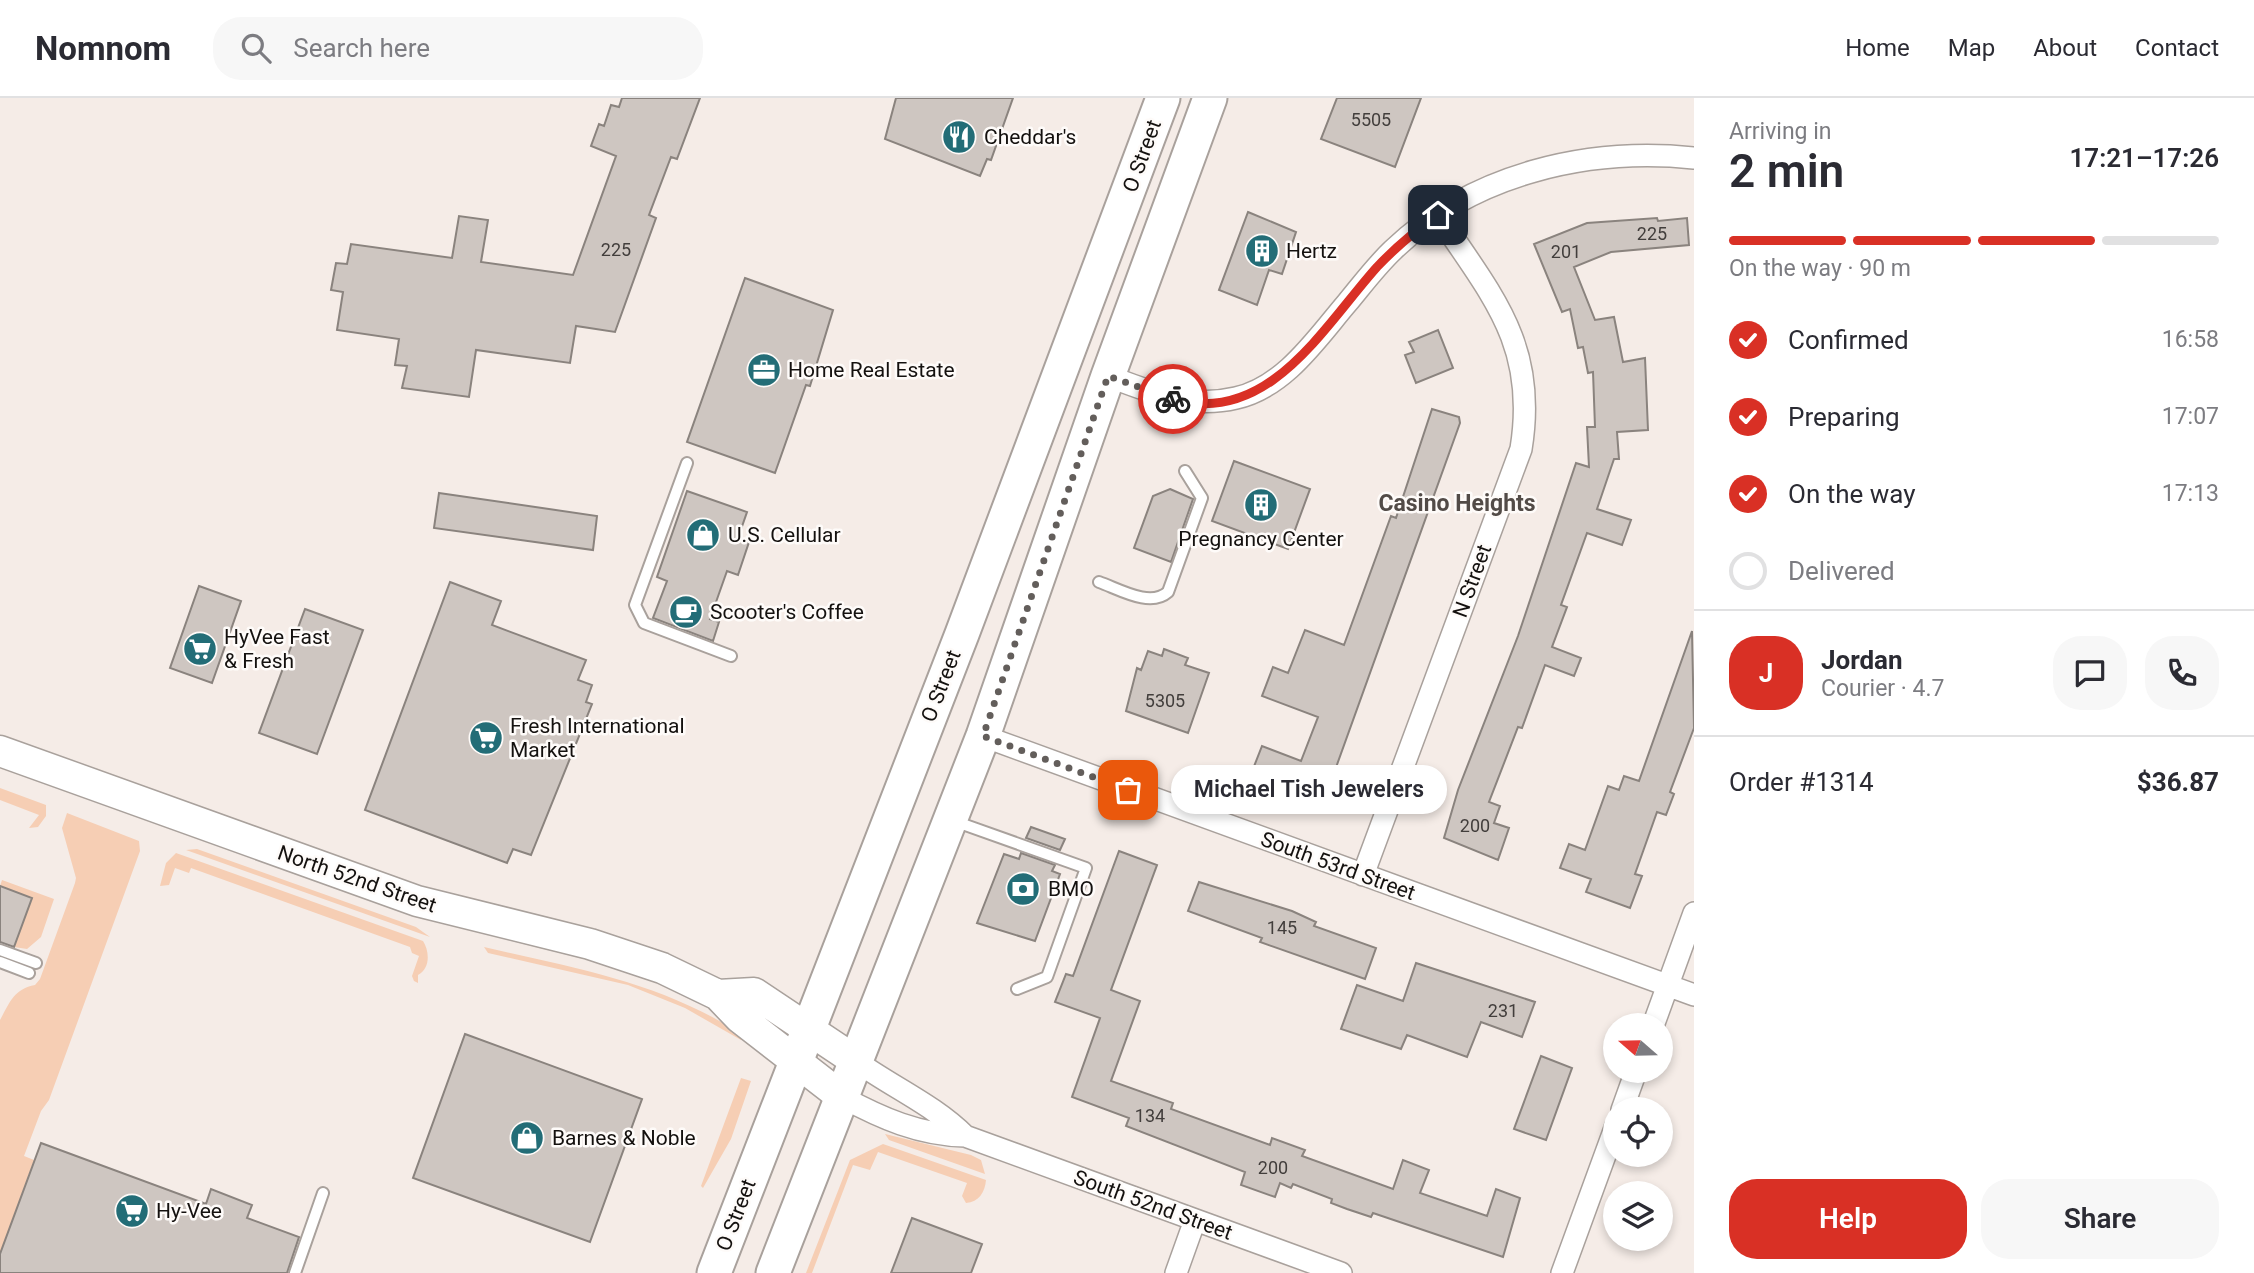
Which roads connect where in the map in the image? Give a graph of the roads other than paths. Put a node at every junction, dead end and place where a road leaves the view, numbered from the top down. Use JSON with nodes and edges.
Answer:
{"nodes":[{"id":1,"x":1163,"y":98,"type":"edge"},
{"id":2,"x":1210,"y":98,"type":"edge"},
{"id":3,"x":1694,"y":158,"type":"edge"},
{"id":4,"x":1438,"y":215,"type":"junction"},
{"id":5,"x":1108,"y":376,"type":"junction"},
{"id":6,"x":687,"y":463,"type":"dead end"},
{"id":7,"x":1185,"y":471,"type":"dead end"},
{"id":8,"x":1099,"y":582,"type":"dead end"},
{"id":9,"x":731,"y":656,"type":"dead end"},
{"id":10,"x":983,"y":736,"type":"junction"},
{"id":11,"x":0,"y":751,"type":"edge"},
{"id":12,"x":950,"y":820,"type":"junction"},
{"id":13,"x":1363,"y":875,"type":"junction"},
{"id":14,"x":1694,"y":913,"type":"edge"},
{"id":15,"x":0,"y":950,"type":"edge"},
{"id":16,"x":0,"y":962,"type":"edge"},
{"id":17,"x":36,"y":963,"type":"dead end"},
{"id":18,"x":29,"y":973,"type":"dead end"},
{"id":19,"x":1668,"y":985,"type":"junction"},
{"id":20,"x":1017,"y":989,"type":"dead end"},
{"id":21,"x":718,"y":995,"type":"junction"},
{"id":22,"x":1694,"y":995,"type":"edge"},
{"id":23,"x":1658,"y":1013,"type":"edge"},
{"id":24,"x":808,"y":1028,"type":"junction"},
{"id":25,"x":796,"y":1059,"type":"junction"},
{"id":26,"x":856,"y":1061,"type":"junction"},
{"id":27,"x":842,"y":1097,"type":"junction"},
{"id":28,"x":965,"y":1136,"type":"junction"},
{"id":29,"x":1603,"y":1161,"type":"edge"},
{"id":30,"x":323,"y":1193,"type":"dead end"},
{"id":31,"x":1195,"y":1220,"type":"junction"},
{"id":32,"x":295,"y":1273,"type":"edge"},
{"id":33,"x":714,"y":1273,"type":"edge"},
{"id":34,"x":773,"y":1273,"type":"edge"},
{"id":35,"x":1176,"y":1273,"type":"edge"},
{"id":36,"x":1341,"y":1273,"type":"edge"},
{"id":37,"x":1562,"y":1273,"type":"edge"}],
"edges":[{"from":1,"to":24,"type":"main road","name":"O Street"},
{"from":2,"to":5,"type":"main road","name":"O Street"},
{"from":3,"to":4,"type":"street"},
{"from":4,"to":5,"type":"street"},
{"from":4,"to":13,"type":"street","name":"N Street"},
{"from":5,"to":10,"type":"main road","name":"O Street"},
{"from":6,"to":9,"type":"lane"},
{"from":7,"to":8,"type":"lane"},
{"from":10,"to":12,"type":"main road","name":"O Street"},
{"from":10,"to":13,"type":"street","name":"South 53rd Street"},
{"from":11,"to":21,"type":"street","name":"North 52nd Street"},
{"from":12,"to":20,"type":"lane"},
{"from":12,"to":26,"type":"main road","name":"O Street"},
{"from":13,"to":19,"type":"street","name":"South 53rd Street"},
{"from":14,"to":19,"type":"street"},
{"from":15,"to":17,"type":"lane"},
{"from":16,"to":18,"type":"lane"},
{"from":19,"to":22,"type":"street","name":"South 53rd Street"},
{"from":19,"to":23,"type":"street"},
{"from":21,"to":24,"type":"street","name":"North 52nd Street"},
{"from":21,"to":25,"type":"street","name":"North 52nd Street"},
{"from":24,"to":25,"type":"main road","name":"O Street"},
{"from":24,"to":26,"type":"street","name":"North 52nd Street"},
{"from":25,"to":27,"type":"street","name":"North 52nd Street"},
{"from":25,"to":33,"type":"main road","name":"O Street"},
{"from":26,"to":27,"type":"main road","name":"O Street"},
{"from":26,"to":28,"type":"street","name":"South 52nd Street"},
{"from":27,"to":28,"type":"street","name":"South 52nd Street"},
{"from":27,"to":34,"type":"main road","name":"O Street"},
{"from":28,"to":31,"type":"street","name":"South 52nd Street"},
{"from":29,"to":37,"type":"street"},
{"from":30,"to":32,"type":"lane"},
{"from":31,"to":35,"type":"street"},
{"from":31,"to":36,"type":"street","name":"South 52nd Street"}]}
